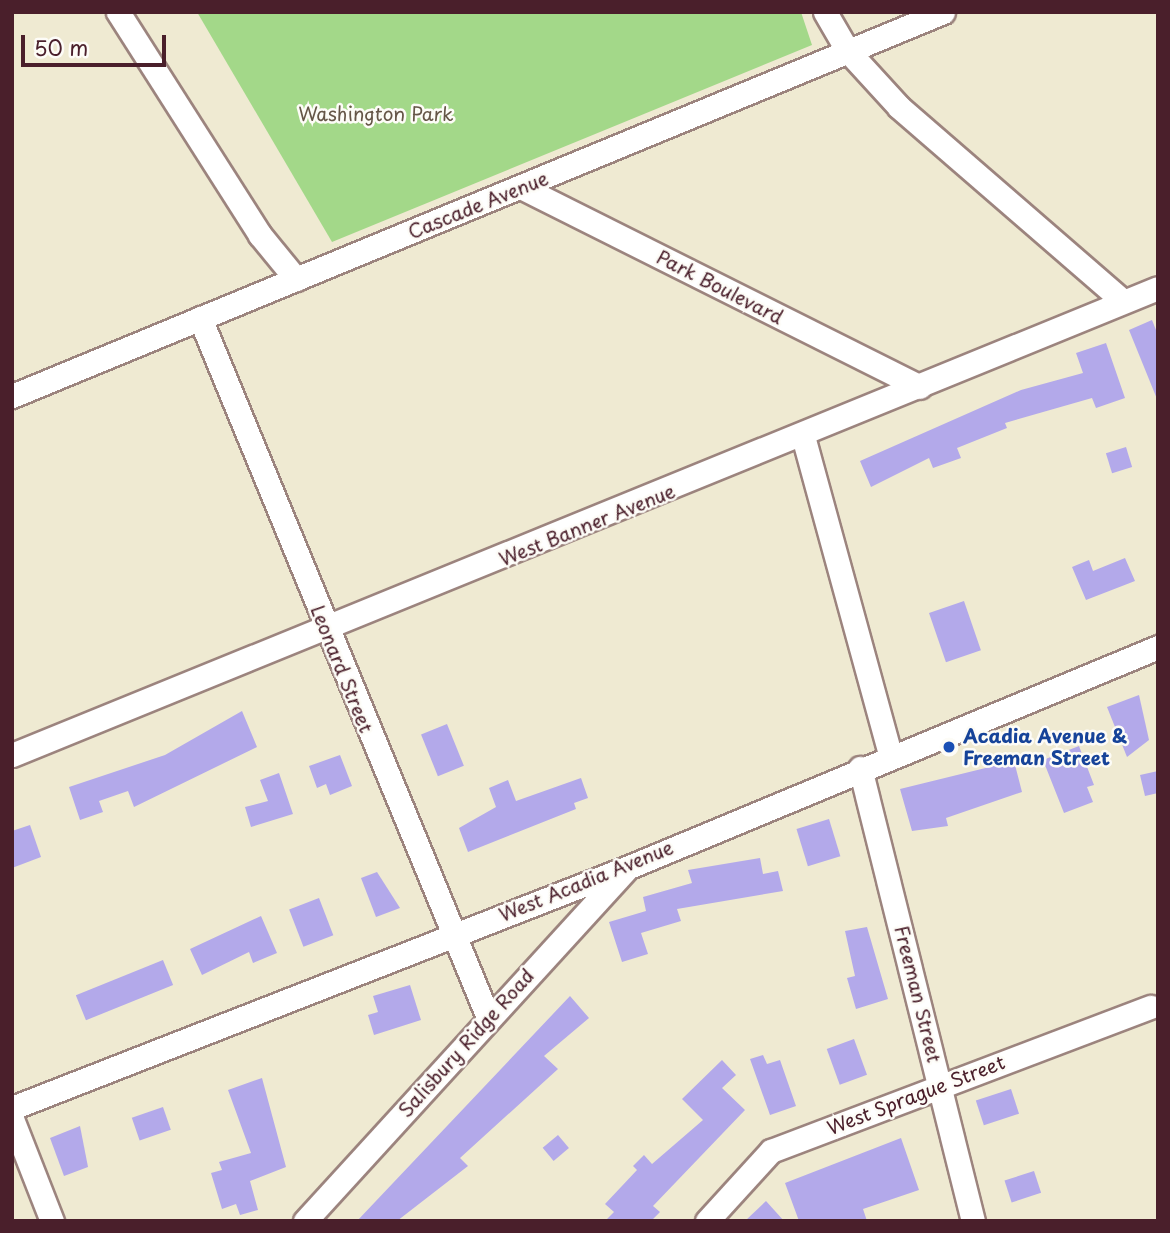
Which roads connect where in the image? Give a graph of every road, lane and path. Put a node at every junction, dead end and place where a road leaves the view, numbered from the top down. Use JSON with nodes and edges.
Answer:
{"nodes":[{"id":1,"x":118,"y":12,"type":"edge"},
{"id":2,"x":825,"y":12,"type":"edge"},
{"id":3,"x":943,"y":12,"type":"edge"},
{"id":4,"x":847,"y":50,"type":"junction"},
{"id":5,"x":521,"y":187,"type":"junction"},
{"id":6,"x":296,"y":279,"type":"junction"},
{"id":7,"x":1158,"y":288,"type":"edge"},
{"id":8,"x":1123,"y":302,"type":"junction"},
{"id":9,"x":200,"y":318,"type":"junction"},
{"id":10,"x":919,"y":387,"type":"junction"},
{"id":11,"x":12,"y":396,"type":"edge"},
{"id":12,"x":803,"y":436,"type":"junction"},
{"id":13,"x":327,"y":632,"type":"junction"},
{"id":14,"x":1158,"y":648,"type":"edge"},
{"id":15,"x":12,"y":755,"type":"edge"},
{"id":16,"x":891,"y":757,"type":"junction"},
{"id":17,"x":860,"y":768,"type":"junction"},
{"id":18,"x":629,"y":867,"type":"junction"},
{"id":19,"x":450,"y":934,"type":"junction"},
{"id":20,"x":1151,"y":1007,"type":"dead end"},
{"id":21,"x":488,"y":1017,"type":"junction"},
{"id":22,"x":941,"y":1084,"type":"junction"},
{"id":23,"x":12,"y":1108,"type":"edge"},
{"id":24,"x":12,"y":1119,"type":"edge"},
{"id":25,"x":52,"y":1221,"type":"edge"},
{"id":26,"x":305,"y":1221,"type":"edge"},
{"id":27,"x":707,"y":1221,"type":"edge"},
{"id":28,"x":973,"y":1221,"type":"edge"}],
"edges":[{"from":1,"to":6,"type":"street"},
{"from":2,"to":4,"type":"street"},
{"from":3,"to":4,"type":"street","name":"Cascade Avenue"},
{"from":4,"to":5,"type":"street","name":"Cascade Avenue"},
{"from":4,"to":8,"type":"street"},
{"from":5,"to":6,"type":"street","name":"Cascade Avenue"},
{"from":5,"to":10,"type":"street","name":"Park Boulevard"},
{"from":6,"to":9,"type":"street","name":"Cascade Avenue"},
{"from":7,"to":8,"type":"street","name":"West Banner Avenue"},
{"from":8,"to":10,"type":"street","name":"West Banner Avenue"},
{"from":9,"to":11,"type":"street","name":"Cascade Avenue"},
{"from":9,"to":13,"type":"street","name":"Leonard Street"},
{"from":10,"to":12,"type":"street","name":"West Banner Avenue"},
{"from":12,"to":13,"type":"street","name":"West Banner Avenue"},
{"from":12,"to":16,"type":"street"},
{"from":13,"to":15,"type":"street","name":"West Banner Avenue"},
{"from":13,"to":19,"type":"street","name":"Leonard Street"},
{"from":14,"to":16,"type":"street","name":"West Acadia Avenue"},
{"from":16,"to":17,"type":"street","name":"West Acadia Avenue"},
{"from":17,"to":18,"type":"street","name":"West Acadia Avenue"},
{"from":17,"to":22,"type":"street","name":"Freeman Street"},
{"from":18,"to":19,"type":"street","name":"West Acadia Avenue"},
{"from":18,"to":21,"type":"street","name":"Salisbury Ridge Road"},
{"from":19,"to":21,"type":"street","name":"Leonard Street"},
{"from":19,"to":23,"type":"street","name":"West Acadia Avenue"},
{"from":20,"to":22,"type":"street","name":"West Sprague Street"},
{"from":21,"to":26,"type":"street","name":"Salisbury Ridge Road"},
{"from":22,"to":27,"type":"street","name":"West Sprague Street"},
{"from":22,"to":28,"type":"street","name":"Freeman Street"},
{"from":24,"to":25,"type":"street"}]}
